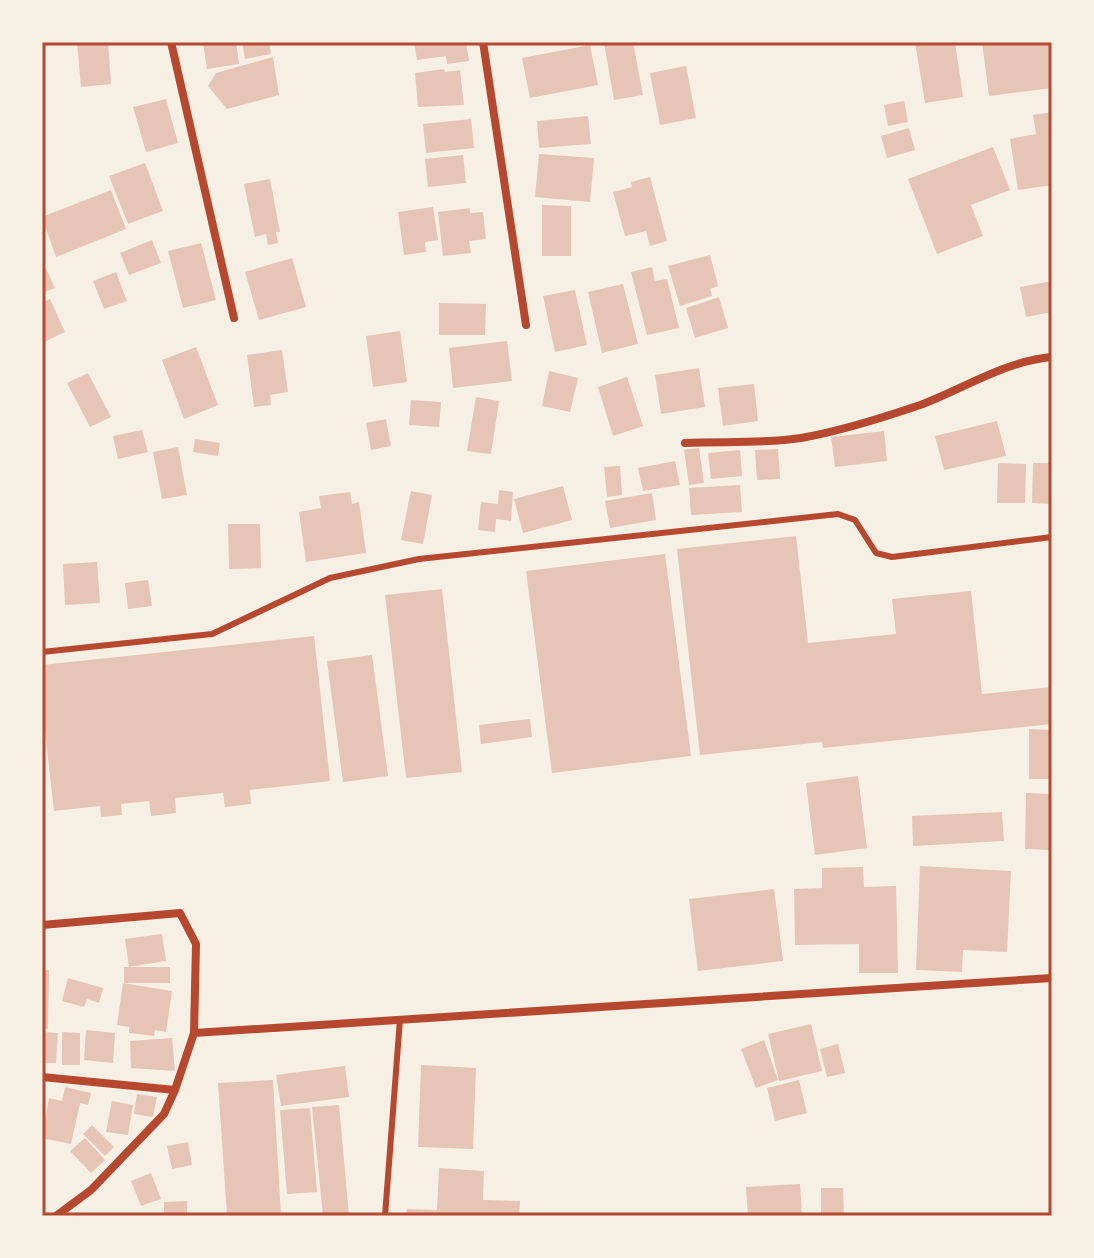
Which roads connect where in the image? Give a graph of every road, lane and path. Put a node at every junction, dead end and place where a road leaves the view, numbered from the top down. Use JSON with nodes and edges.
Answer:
{"nodes":[{"id":1,"x":171,"y":42,"type":"edge"},
{"id":2,"x":483,"y":42,"type":"edge"},
{"id":3,"x":234,"y":318,"type":"dead end"},
{"id":4,"x":526,"y":325,"type":"dead end"},
{"id":5,"x":1052,"y":357,"type":"edge"},
{"id":6,"x":685,"y":443,"type":"dead end"},
{"id":7,"x":1052,"y":537,"type":"edge"},
{"id":8,"x":42,"y":652,"type":"edge"},
{"id":9,"x":42,"y":925,"type":"edge"},
{"id":10,"x":1052,"y":978,"type":"edge"},
{"id":11,"x":400,"y":1019,"type":"junction"},
{"id":12,"x":194,"y":1033,"type":"junction"},
{"id":13,"x":42,"y":1077,"type":"edge"},
{"id":14,"x":175,"y":1090,"type":"junction"},
{"id":15,"x":56,"y":1216,"type":"edge"},
{"id":16,"x":385,"y":1216,"type":"edge"}],
"edges":[{"from":1,"to":3,"type":"street"},
{"from":2,"to":4,"type":"street"},
{"from":5,"to":6,"type":"street"},
{"from":7,"to":8,"type":"lane"},
{"from":9,"to":12,"type":"street"},
{"from":10,"to":11,"type":"street"},
{"from":11,"to":12,"type":"street"},
{"from":11,"to":16,"type":"lane"},
{"from":12,"to":14,"type":"street"},
{"from":13,"to":14,"type":"street"},
{"from":14,"to":15,"type":"street"}]}
